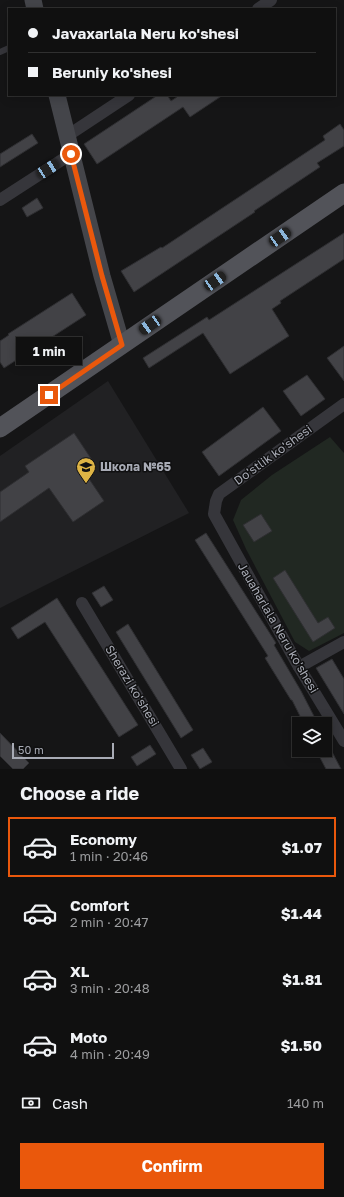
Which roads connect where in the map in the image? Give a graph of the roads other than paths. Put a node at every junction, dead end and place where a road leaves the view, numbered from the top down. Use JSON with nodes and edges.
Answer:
{"nodes":[{"id":1,"x":271,"y":0,"type":"edge"},
{"id":2,"x":259,"y":8,"type":"edge"},
{"id":3,"x":57,"y":96,"type":"edge"},
{"id":4,"x":127,"y":96,"type":"edge"},
{"id":5,"x":67,"y":136,"type":"junction"},
{"id":6,"x":71,"y":154,"type":"junction"},
{"id":7,"x":344,"y":193,"type":"edge"},
{"id":8,"x":0,"y":200,"type":"edge"},
{"id":9,"x":122,"y":345,"type":"junction"},
{"id":10,"x":344,"y":404,"type":"edge"},
{"id":11,"x":0,"y":428,"type":"edge"},
{"id":12,"x":214,"y":514,"type":"joint"},
{"id":13,"x":82,"y":603,"type":"dead end"},
{"id":14,"x":344,"y":642,"type":"edge"},
{"id":15,"x":299,"y":666,"type":"junction"},
{"id":16,"x":344,"y":741,"type":"edge"},
{"id":17,"x":181,"y":769,"type":"edge"}],
"edges":[{"from":1,"to":2,"type":"street"},
{"from":3,"to":5,"type":"street"},
{"from":4,"to":5,"type":"street"},
{"from":5,"to":6,"type":"street"},
{"from":6,"to":8,"type":"street"},
{"from":6,"to":9,"type":"street"},
{"from":7,"to":9,"type":"main road"},
{"from":9,"to":11,"type":"main road"},
{"from":10,"to":12,"type":"street","name":"Do'stlik ko'shesi"},
{"from":12,"to":15,"type":"street","name":"Jauaharlala Neru ko'shesi"},
{"from":13,"to":17,"type":"street","name":"Sherazi ko'shesi"},
{"from":14,"to":15,"type":"street"},
{"from":15,"to":16,"type":"street","name":"Jauaharlala Neru ko'shesi"}]}
